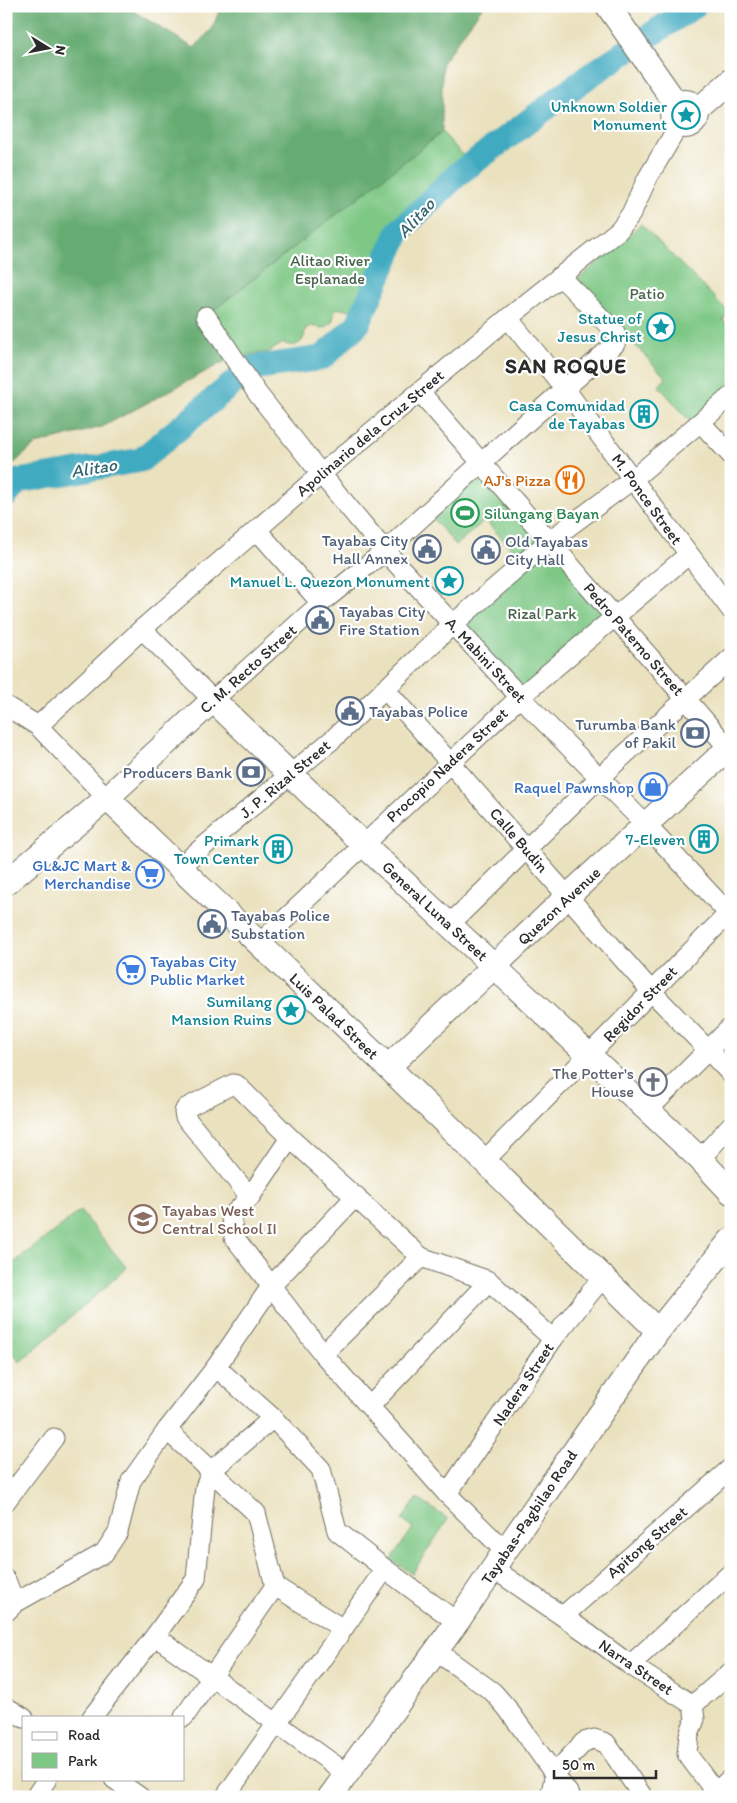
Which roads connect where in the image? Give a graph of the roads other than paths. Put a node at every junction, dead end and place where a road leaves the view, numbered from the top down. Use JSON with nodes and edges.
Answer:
{"nodes":[{"id":1,"x":610,"y":10,"type":"edge"},
{"id":2,"x":731,"y":80,"type":"edge"},
{"id":3,"x":684,"y":114,"type":"junction"},
{"id":4,"x":560,"y":276,"type":"junction"},
{"id":5,"x":206,"y":316,"type":"dead end"},
{"id":6,"x":508,"y":318,"type":"junction"},
{"id":7,"x":565,"y":389,"type":"junction"},
{"id":8,"x":420,"y":392,"type":"junction"},
{"id":9,"x":731,"y":396,"type":"edge"},
{"id":10,"x":701,"y":423,"type":"junction"},
{"id":11,"x":731,"y":455,"type":"edge"},
{"id":12,"x":481,"y":463,"type":"junction"},
{"id":13,"x":320,"y":474,"type":"junction"},
{"id":14,"x":633,"y":479,"type":"junction"},
{"id":15,"x":257,"y":530,"type":"junction"},
{"id":16,"x":549,"y":541,"type":"junction"},
{"id":17,"x":384,"y":551,"type":"junction"},
{"id":18,"x":688,"y":555,"type":"junction"},
{"id":19,"x":321,"y":604,"type":"junction"},
{"id":20,"x":731,"y":610,"type":"edge"},
{"id":21,"x":615,"y":616,"type":"junction"},
{"id":22,"x":452,"y":625,"type":"junction"},
{"id":23,"x":142,"y":629,"type":"junction"},
{"id":24,"x":731,"y":658,"type":"edge"},
{"id":25,"x":385,"y":689,"type":"junction"},
{"id":26,"x":520,"y":697,"type":"junction"},
{"id":27,"x":686,"y":698,"type":"junction"},
{"id":28,"x":213,"y":700,"type":"junction"},
{"id":29,"x":6,"y":706,"type":"edge"},
{"id":30,"x":38,"y":726,"type":"junction"},
{"id":31,"x":730,"y":748,"type":"edge"},
{"id":32,"x":449,"y":762,"type":"junction"},
{"id":33,"x":290,"y":775,"type":"junction"},
{"id":34,"x":600,"y":777,"type":"junction"},
{"id":35,"x":107,"y":798,"type":"junction"},
{"id":36,"x":646,"y":825,"type":"junction"},
{"id":37,"x":363,"y":844,"type":"junction"},
{"id":38,"x":526,"y":849,"type":"junction"},
{"id":39,"x":179,"y":867,"type":"junction"},
{"id":40,"x":6,"y":883,"type":"edge"},
{"id":41,"x":568,"y":896,"type":"junction"},
{"id":42,"x":730,"y":914,"type":"edge"},
{"id":43,"x":450,"y":924,"type":"junction"},
{"id":44,"x":259,"y":944,"type":"junction"},
{"id":45,"x":494,"y":967,"type":"junction"},
{"id":46,"x":652,"y":992,"type":"junction"},
{"id":47,"x":731,"y":1027,"type":"edge"},
{"id":48,"x":708,"y":1051,"type":"junction"},
{"id":49,"x":590,"y":1056,"type":"junction"},
{"id":50,"x":388,"y":1067,"type":"junction"},
{"id":51,"x":731,"y":1074,"type":"edge"},
{"id":52,"x":648,"y":1110,"type":"junction"},
{"id":53,"x":731,"y":1125,"type":"edge"},
{"id":54,"x":290,"y":1138,"type":"junction"},
{"id":55,"x":700,"y":1159,"type":"junction"},
{"id":56,"x":484,"y":1161,"type":"junction"},
{"id":57,"x":731,"y":1192,"type":"edge"},
{"id":58,"x":356,"y":1196,"type":"junction"},
{"id":59,"x":250,"y":1197,"type":"junction"},
{"id":60,"x":731,"y":1240,"type":"edge"},
{"id":61,"x":421,"y":1257,"type":"junction"},
{"id":62,"x":603,"y":1277,"type":"junction"},
{"id":63,"x":489,"y":1281,"type":"junction"},
{"id":64,"x":272,"y":1286,"type":"junction"},
{"id":65,"x":658,"y":1331,"type":"junction"},
{"id":66,"x":553,"y":1339,"type":"junction"},
{"id":67,"x":323,"y":1354,"type":"junction"},
{"id":68,"x":216,"y":1367,"type":"junction"},
{"id":69,"x":370,"y":1406,"type":"junction"},
{"id":70,"x":273,"y":1418,"type":"junction"},
{"id":71,"x":167,"y":1430,"type":"junction"},
{"id":72,"x":54,"y":1438,"type":"dead end"},
{"id":73,"x":731,"y":1468,"type":"edge"},
{"id":74,"x":212,"y":1470,"type":"junction"},
{"id":75,"x":447,"y":1494,"type":"junction"},
{"id":76,"x":6,"y":1501,"type":"edge"},
{"id":77,"x":499,"y":1560,"type":"junction"},
{"id":78,"x":385,"y":1570,"type":"junction"},
{"id":79,"x":731,"y":1573,"type":"edge"},
{"id":80,"x":6,"y":1580,"type":"edge"},
{"id":81,"x":275,"y":1586,"type":"junction"},
{"id":82,"x":11,"y":1608,"type":"edge"},
{"id":83,"x":563,"y":1616,"type":"junction"},
{"id":84,"x":457,"y":1622,"type":"junction"},
{"id":85,"x":343,"y":1629,"type":"junction"},
{"id":86,"x":155,"y":1636,"type":"junction"},
{"id":87,"x":436,"y":1650,"type":"junction"},
{"id":88,"x":630,"y":1665,"type":"junction"},
{"id":89,"x":731,"y":1672,"type":"edge"},
{"id":90,"x":212,"y":1677,"type":"junction"},
{"id":91,"x":693,"y":1705,"type":"junction"},
{"id":92,"x":6,"y":1707,"type":"edge"},
{"id":93,"x":93,"y":1716,"type":"edge"},
{"id":94,"x":185,"y":1716,"type":"edge"},
{"id":95,"x":22,"y":1717,"type":"edge"},
{"id":96,"x":277,"y":1723,"type":"junction"},
{"id":97,"x":346,"y":1773,"type":"junction"},
{"id":98,"x":555,"y":1773,"type":"junction"},
{"id":99,"x":731,"y":1778,"type":"edge"},
{"id":100,"x":46,"y":1780,"type":"edge"},
{"id":101,"x":116,"y":1780,"type":"edge"},
{"id":102,"x":135,"y":1791,"type":"edge"},
{"id":103,"x":718,"y":1794,"type":"edge"},
{"id":104,"x":35,"y":1797,"type":"edge"},
{"id":105,"x":225,"y":1797,"type":"edge"},
{"id":106,"x":330,"y":1797,"type":"edge"},
{"id":107,"x":550,"y":1797,"type":"edge"},
{"id":108,"x":570,"y":1797,"type":"edge"},
{"id":109,"x":643,"y":1797,"type":"edge"}],
"edges":[{"from":1,"to":3,"type":"main road"},
{"from":2,"to":3,"type":"main road","name":"Apolinario dela Cruz Street"},
{"from":3,"to":4,"type":"street","name":"Apolinario dela Cruz Street"},
{"from":4,"to":6,"type":"street","name":"Apolinario dela Cruz Street"},
{"from":4,"to":7,"type":"street","name":"C. M. Recto Street"},
{"from":5,"to":13,"type":"street","name":"A. Mabini Street"},
{"from":6,"to":7,"type":"street","name":"M. Ponce Street"},
{"from":6,"to":8,"type":"street","name":"Apolinario dela Cruz Street"},
{"from":7,"to":12,"type":"street","name":"C. M. Recto Street"},
{"from":7,"to":14,"type":"street","name":"M. Ponce Street"},
{"from":8,"to":12,"type":"street","name":"Pedro Paterno Street"},
{"from":8,"to":13,"type":"street","name":"Apolinario dela Cruz Street"},
{"from":9,"to":10,"type":"street","name":"J. P. Rizal Street"},
{"from":10,"to":11,"type":"street"},
{"from":10,"to":14,"type":"street","name":"J. P. Rizal Street"},
{"from":12,"to":16,"type":"street","name":"Pedro Paterno Street"},
{"from":12,"to":17,"type":"street","name":"C. M. Recto Street"},
{"from":13,"to":15,"type":"street","name":"Apolinario dela Cruz Street"},
{"from":13,"to":17,"type":"street","name":"A. Mabini Street"},
{"from":14,"to":16,"type":"street","name":"J. P. Rizal Street"},
{"from":14,"to":18,"type":"street","name":"M. Ponce Street"},
{"from":15,"to":19,"type":"street"},
{"from":15,"to":23,"type":"street","name":"Apolinario dela Cruz Street"},
{"from":16,"to":21,"type":"street","name":"Pedro Paterno Street"},
{"from":16,"to":22,"type":"street","name":"J. P. Rizal Street"},
{"from":17,"to":19,"type":"street","name":"C. M. Recto Street"},
{"from":17,"to":22,"type":"street","name":"A. Mabini Street"},
{"from":18,"to":20,"type":"street","name":"M. Ponce Street"},
{"from":18,"to":21,"type":"street","name":"Procopio Nadera Street"},
{"from":19,"to":28,"type":"street","name":"C. M. Recto Street"},
{"from":21,"to":26,"type":"street","name":"Procopio Nadera Street"},
{"from":21,"to":27,"type":"street","name":"Pedro Paterno Street"},
{"from":22,"to":25,"type":"street","name":"J. P. Rizal Street"},
{"from":22,"to":26,"type":"street","name":"A. Mabini Street"},
{"from":23,"to":28,"type":"street","name":"General Luna Street"},
{"from":23,"to":30,"type":"street","name":"Apolinario dela Cruz Street"},
{"from":24,"to":27,"type":"street"},
{"from":25,"to":32,"type":"street","name":"Calle Budin"},
{"from":25,"to":33,"type":"street","name":"J. P. Rizal Street"},
{"from":26,"to":32,"type":"street","name":"Procopio Nadera Street"},
{"from":26,"to":34,"type":"street","name":"A. Mabini Street"},
{"from":27,"to":31,"type":"street","name":"Pedro Paterno Street"},
{"from":27,"to":34,"type":"street"},
{"from":28,"to":33,"type":"main road","name":"General Luna Street"},
{"from":28,"to":35,"type":"main road","name":"C. M. Recto Street"},
{"from":29,"to":30,"type":"street","name":"Luis Palad Street"},
{"from":30,"to":35,"type":"street","name":"Luis Palad Street"},
{"from":31,"to":36,"type":"main road","name":"Quezon Avenue"},
{"from":32,"to":37,"type":"street","name":"Procopio Nadera Street"},
{"from":32,"to":38,"type":"street","name":"Calle Budin"},
{"from":33,"to":37,"type":"main road","name":"General Luna Street"},
{"from":33,"to":39,"type":"street","name":"J. P. Rizal Street"},
{"from":34,"to":36,"type":"street","name":"A. Mabini Street"},
{"from":34,"to":38,"type":"street"},
{"from":35,"to":39,"type":"main road","name":"Luis Palad Street"},
{"from":35,"to":40,"type":"main road","name":"C. M. Recto Street"},
{"from":36,"to":41,"type":"main road","name":"Quezon Avenue"},
{"from":36,"to":42,"type":"street","name":"A. Mabini Street"},
{"from":37,"to":43,"type":"main road","name":"General Luna Street"},
{"from":37,"to":44,"type":"street","name":"Procopio Nadera Street"},
{"from":38,"to":41,"type":"street","name":"Calle Budin"},
{"from":38,"to":43,"type":"street"},
{"from":39,"to":44,"type":"main road","name":"Luis Palad Street"},
{"from":41,"to":45,"type":"main road","name":"Quezon Avenue"},
{"from":41,"to":46,"type":"street","name":"Calle Budin"},
{"from":42,"to":46,"type":"street","name":"Regidor Street"},
{"from":43,"to":45,"type":"main road","name":"General Luna Street"},
{"from":44,"to":50,"type":"main road","name":"Luis Palad Street"},
{"from":45,"to":49,"type":"main road","name":"General Luna Street"},
{"from":45,"to":50,"type":"main road","name":"Quezon Avenue"},
{"from":46,"to":48,"type":"street","name":"Calle Budin"},
{"from":46,"to":49,"type":"street","name":"Regidor Street"},
{"from":47,"to":48,"type":"street"},
{"from":48,"to":51,"type":"street","name":"Calle Budin"},
{"from":48,"to":52,"type":"street"},
{"from":49,"to":52,"type":"main road","name":"General Luna Street"},
{"from":49,"to":56,"type":"street","name":"Regidor Street"},
{"from":50,"to":56,"type":"main road","name":"Luis Palad Street"},
{"from":52,"to":55,"type":"main road","name":"General Luna Street"},
{"from":53,"to":55,"type":"street"},
{"from":54,"to":58,"type":"street"},
{"from":54,"to":59,"type":"street"},
{"from":54,"to":59,"type":"street"},
{"from":55,"to":57,"type":"main road","name":"General Luna Street"},
{"from":56,"to":62,"type":"main road","name":"Luis Palad Street"},
{"from":58,"to":61,"type":"street"},
{"from":58,"to":64,"type":"street"},
{"from":59,"to":64,"type":"street","name":"Narra Street"},
{"from":60,"to":65,"type":"main road","name":"Tayabas-Pagbilao Road"},
{"from":61,"to":63,"type":"street"},
{"from":61,"to":67,"type":"street"},
{"from":62,"to":65,"type":"main road","name":"Luis Palad Street"},
{"from":62,"to":66,"type":"street","name":"Nadera Street"},
{"from":63,"to":66,"type":"street"},
{"from":63,"to":69,"type":"street"},
{"from":64,"to":67,"type":"street","name":"Narra Street"},
{"from":64,"to":68,"type":"street"},
{"from":65,"to":77,"type":"main road","name":"Tayabas-Pagbilao Road"},
{"from":66,"to":75,"type":"street","name":"Nadera Street"},
{"from":67,"to":69,"type":"street","name":"Narra Street"},
{"from":68,"to":70,"type":"street"},
{"from":68,"to":71,"type":"street"},
{"from":69,"to":75,"type":"street","name":"Narra Street"},
{"from":70,"to":74,"type":"street"},
{"from":70,"to":78,"type":"street"},
{"from":71,"to":74,"type":"street"},
{"from":71,"to":82,"type":"street"},
{"from":72,"to":76,"type":"street"},
{"from":73,"to":83,"type":"street","name":"Apitong Street"},
{"from":74,"to":81,"type":"street"},
{"from":74,"to":86,"type":"street"},
{"from":75,"to":77,"type":"street","name":"Narra Street"},
{"from":77,"to":83,"type":"street","name":"Narra Street"},
{"from":77,"to":84,"type":"main road","name":"Tayabas-Pagbilao Road"},
{"from":78,"to":84,"type":"street"},
{"from":78,"to":85,"type":"street"},
{"from":79,"to":88,"type":"street"},
{"from":80,"to":82,"type":"street"},
{"from":81,"to":85,"type":"street"},
{"from":81,"to":90,"type":"street"},
{"from":83,"to":88,"type":"street","name":"Narra Street"},
{"from":84,"to":87,"type":"main road","name":"Tayabas-Pagbilao Road"},
{"from":85,"to":96,"type":"street"},
{"from":86,"to":90,"type":"street"},
{"from":86,"to":93,"type":"street"},
{"from":87,"to":97,"type":"main road","name":"Tayabas-Pagbilao Road"},
{"from":87,"to":98,"type":"street"},
{"from":88,"to":91,"type":"street","name":"Narra Street"},
{"from":89,"to":91,"type":"street"},
{"from":90,"to":94,"type":"street"},
{"from":90,"to":96,"type":"street"},
{"from":91,"to":103,"type":"street"},
{"from":92,"to":95,"type":"street"},
{"from":96,"to":97,"type":"street"},
{"from":96,"to":105,"type":"street"},
{"from":97,"to":106,"type":"main road","name":"Tayabas-Pagbilao Road"},
{"from":98,"to":107,"type":"street"},
{"from":98,"to":108,"type":"street"},
{"from":98,"to":109,"type":"street"},
{"from":99,"to":103,"type":"street"},
{"from":100,"to":104,"type":"street"},
{"from":101,"to":102,"type":"street"}]}
